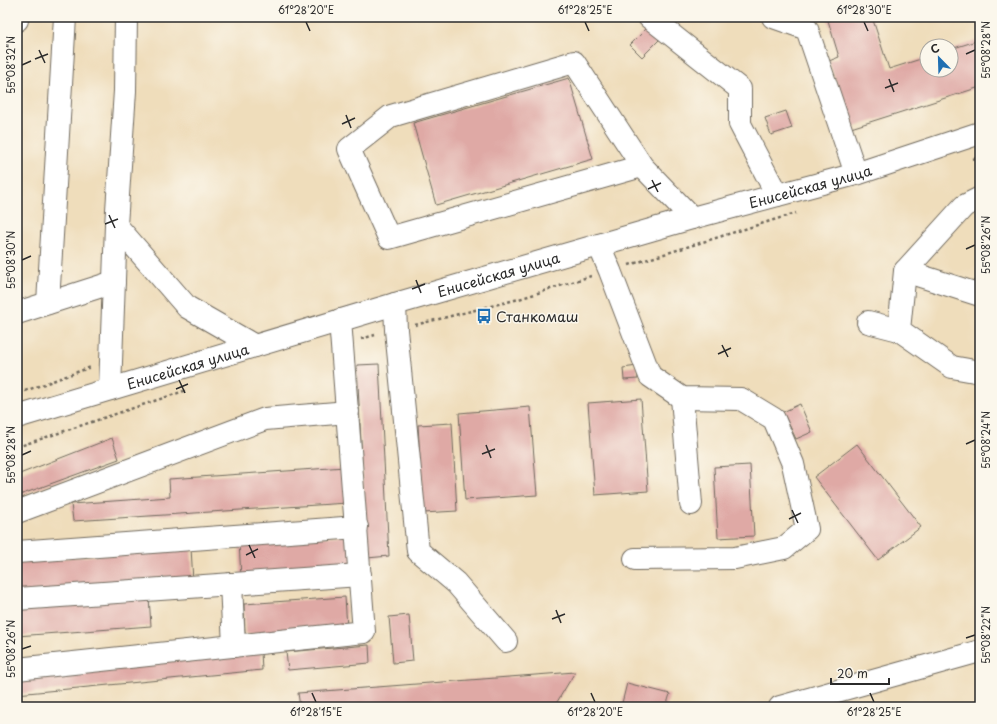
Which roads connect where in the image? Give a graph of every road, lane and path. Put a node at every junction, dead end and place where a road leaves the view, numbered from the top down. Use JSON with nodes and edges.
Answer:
{"nodes":[{"id":1,"x":65,"y":17,"type":"edge"},
{"id":2,"x":126,"y":17,"type":"edge"},
{"id":3,"x":649,"y":17,"type":"edge"},
{"id":4,"x":772,"y":17,"type":"edge"},
{"id":5,"x":980,"y":133,"type":"edge"},
{"id":6,"x":980,"y":157,"type":"edge"},
{"id":7,"x":972,"y":159,"type":"dead end"},
{"id":8,"x":642,"y":166,"type":"junction"},
{"id":9,"x":856,"y":174,"type":"junction"},
{"id":10,"x":777,"y":195,"type":"junction"},
{"id":11,"x":980,"y":198,"type":"edge"},
{"id":12,"x":799,"y":213,"type":"dead end"},
{"id":13,"x":692,"y":218,"type":"junction"},
{"id":14,"x":116,"y":225,"type":"junction"},
{"id":15,"x":599,"y":245,"type":"junction"},
{"id":16,"x":610,"y":270,"type":"junction"},
{"id":17,"x":904,"y":271,"type":"junction"},
{"id":18,"x":114,"y":282,"type":"junction"},
{"id":19,"x":980,"y":295,"type":"edge"},
{"id":20,"x":48,"y":303,"type":"junction"},
{"id":21,"x":395,"y":304,"type":"junction"},
{"id":22,"x":17,"y":313,"type":"edge"},
{"id":23,"x":340,"y":320,"type":"junction"},
{"id":24,"x":868,"y":322,"type":"dead end"},
{"id":25,"x":396,"y":330,"type":"junction"},
{"id":26,"x":899,"y":330,"type":"junction"},
{"id":27,"x":343,"y":343,"type":"junction"},
{"id":28,"x":255,"y":346,"type":"junction"},
{"id":29,"x":111,"y":359,"type":"junction"},
{"id":30,"x":980,"y":372,"type":"edge"},
{"id":31,"x":110,"y":389,"type":"junction"},
{"id":32,"x":190,"y":389,"type":"dead end"},
{"id":33,"x":24,"y":391,"type":"dead end"},
{"id":34,"x":682,"y":398,"type":"junction"},
{"id":35,"x":348,"y":412,"type":"junction"},
{"id":36,"x":17,"y":417,"type":"edge"},
{"id":37,"x":17,"y":447,"type":"edge"},
{"id":38,"x":691,"y":504,"type":"dead end"},
{"id":39,"x":17,"y":512,"type":"edge"},
{"id":40,"x":357,"y":526,"type":"junction"},
{"id":41,"x":17,"y":552,"type":"edge"},
{"id":42,"x":635,"y":559,"type":"dead end"},
{"id":43,"x":360,"y":576,"type":"junction"},
{"id":44,"x":231,"y":584,"type":"junction"},
{"id":45,"x":17,"y":599,"type":"edge"},
{"id":46,"x":506,"y":641,"type":"dead end"},
{"id":47,"x":234,"y":646,"type":"junction"},
{"id":48,"x":980,"y":651,"type":"edge"},
{"id":49,"x":17,"y":669,"type":"edge"},
{"id":50,"x":780,"y":707,"type":"edge"}],
"edges":[{"from":1,"to":20,"type":"street"},
{"from":2,"to":14,"type":"street"},
{"from":3,"to":10,"type":"street"},
{"from":4,"to":9,"type":"street"},
{"from":5,"to":9,"type":"street","name":"Енисейская улица"},
{"from":6,"to":7,"type":"path"},
{"from":8,"to":8,"type":"street"},
{"from":8,"to":13,"type":"street"},
{"from":9,"to":10,"type":"street","name":"Енисейская улица"},
{"from":10,"to":13,"type":"street","name":"Енисейская улица"},
{"from":11,"to":17,"type":"street"},
{"from":12,"to":16,"type":"path"},
{"from":13,"to":15,"type":"street","name":"Енисейская улица"},
{"from":14,"to":18,"type":"street"},
{"from":14,"to":28,"type":"street"},
{"from":15,"to":16,"type":"street"},
{"from":15,"to":21,"type":"street","name":"Енисейская улица"},
{"from":16,"to":25,"type":"path"},
{"from":16,"to":34,"type":"street"},
{"from":17,"to":19,"type":"street"},
{"from":17,"to":26,"type":"street"},
{"from":18,"to":20,"type":"street"},
{"from":18,"to":29,"type":"street"},
{"from":20,"to":22,"type":"street"},
{"from":21,"to":23,"type":"street","name":"Енисейская улица"},
{"from":21,"to":25,"type":"street"},
{"from":23,"to":27,"type":"street"},
{"from":23,"to":28,"type":"street","name":"Енисейская улица"},
{"from":24,"to":26,"type":"street"},
{"from":25,"to":27,"type":"path"},
{"from":25,"to":46,"type":"street"},
{"from":26,"to":30,"type":"street"},
{"from":27,"to":35,"type":"street"},
{"from":28,"to":31,"type":"street","name":"Енисейская улица"},
{"from":29,"to":31,"type":"street"},
{"from":29,"to":33,"type":"path"},
{"from":31,"to":36,"type":"street","name":"Енисейская улица"},
{"from":32,"to":37,"type":"path"},
{"from":34,"to":38,"type":"street"},
{"from":34,"to":42,"type":"street"},
{"from":35,"to":39,"type":"street"},
{"from":35,"to":40,"type":"street"},
{"from":40,"to":41,"type":"street"},
{"from":40,"to":43,"type":"street"},
{"from":43,"to":44,"type":"street"},
{"from":43,"to":47,"type":"street"},
{"from":44,"to":45,"type":"street"},
{"from":44,"to":47,"type":"street"},
{"from":47,"to":49,"type":"street"},
{"from":48,"to":50,"type":"street"}]}
